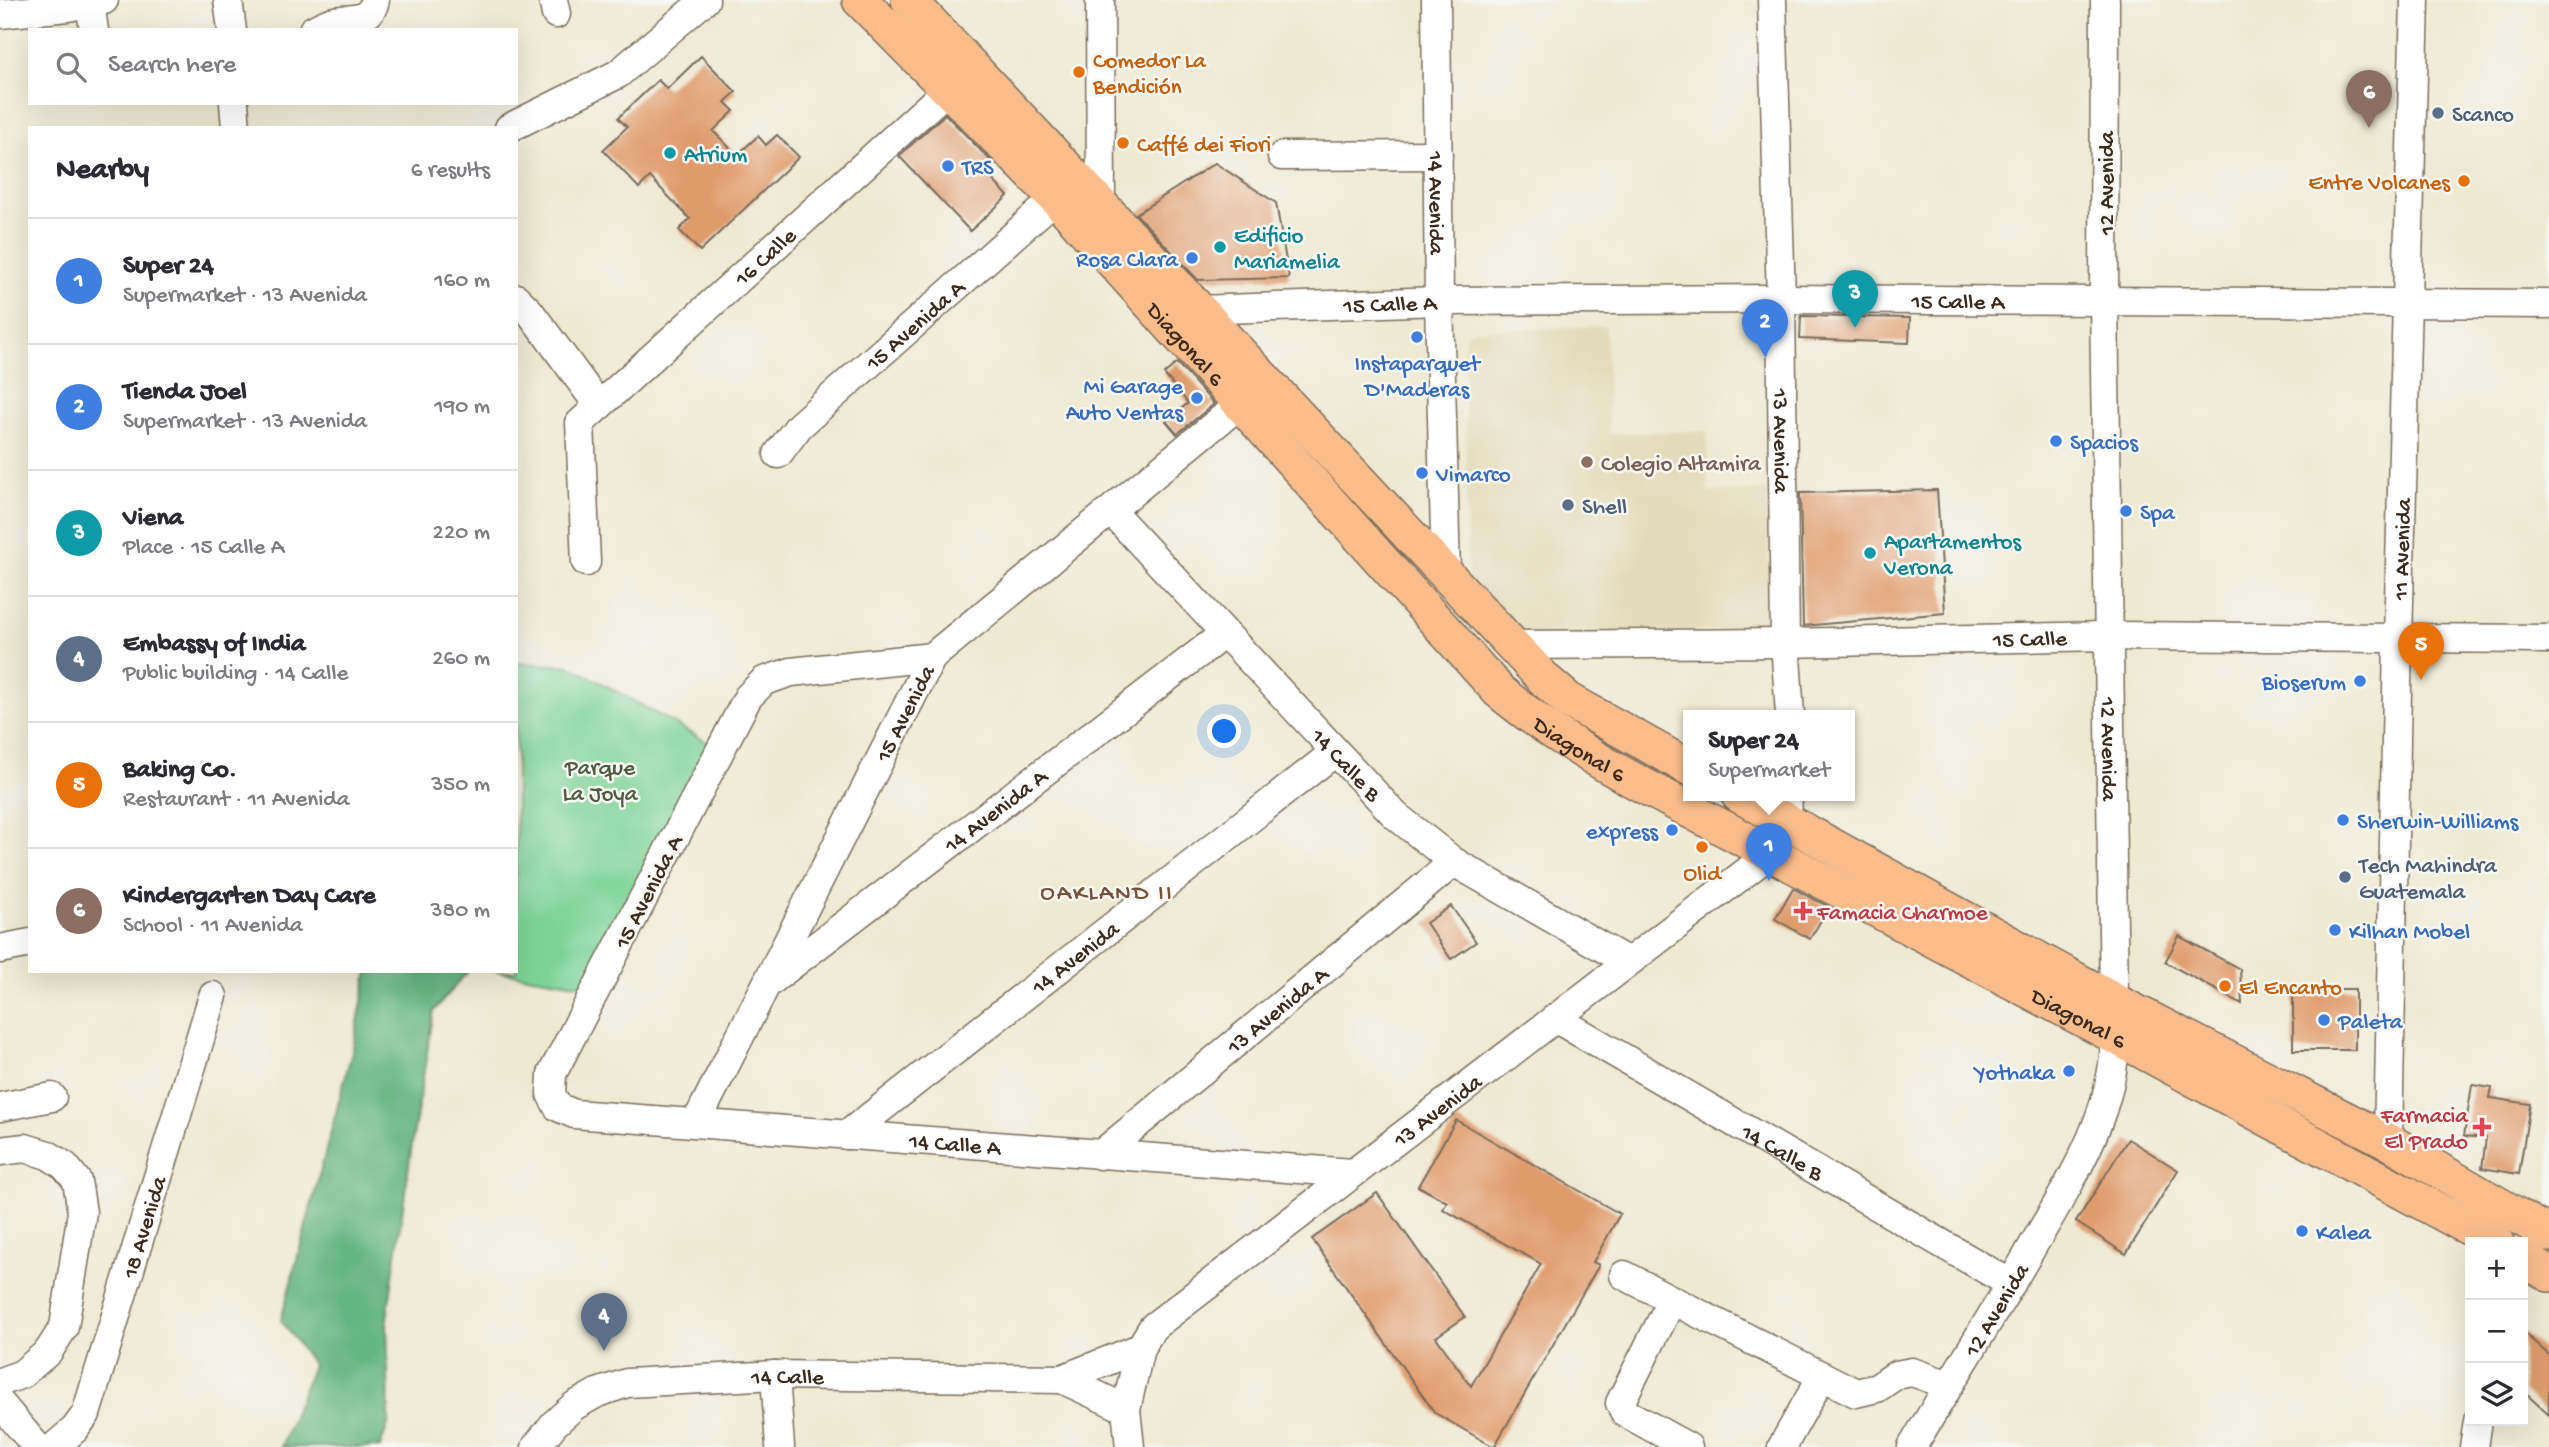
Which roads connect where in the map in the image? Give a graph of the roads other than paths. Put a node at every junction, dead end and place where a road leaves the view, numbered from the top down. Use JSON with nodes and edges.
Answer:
{"nodes":[{"id":1,"x":228,"y":0,"type":"edge"},
{"id":2,"x":375,"y":0,"type":"edge"},
{"id":3,"x":705,"y":0,"type":"edge"},
{"id":4,"x":860,"y":0,"type":"edge"},
{"id":5,"x":909,"y":0,"type":"edge"},
{"id":6,"x":1100,"y":0,"type":"edge"},
{"id":7,"x":1436,"y":0,"type":"edge"},
{"id":8,"x":1772,"y":0,"type":"edge"},
{"id":9,"x":2105,"y":0,"type":"edge"},
{"id":10,"x":2415,"y":0,"type":"edge"},
{"id":11,"x":85,"y":8,"type":"edge"},
{"id":12,"x":0,"y":14,"type":"edge"},
{"id":13,"x":232,"y":28,"type":"edge"},
{"id":14,"x":317,"y":28,"type":"edge"},
{"id":15,"x":948,"y":89,"type":"junction"},
{"id":16,"x":234,"y":105,"type":"edge"},
{"id":17,"x":236,"y":126,"type":"edge"},
{"id":18,"x":513,"y":126,"type":"edge"},
{"id":19,"x":1437,"y":155,"type":"junction"},
{"id":20,"x":1282,"y":156,"type":"dead end"},
{"id":21,"x":1056,"y":198,"type":"junction"},
{"id":22,"x":1101,"y":204,"type":"junction"},
{"id":23,"x":1781,"y":299,"type":"junction"},
{"id":24,"x":2104,"y":299,"type":"junction"},
{"id":25,"x":518,"y":300,"type":"edge"},
{"id":26,"x":1439,"y":301,"type":"junction"},
{"id":27,"x":2408,"y":303,"type":"junction"},
{"id":28,"x":2549,"y":304,"type":"edge"},
{"id":29,"x":1198,"y":310,"type":"junction"},
{"id":30,"x":1240,"y":404,"type":"junction"},
{"id":31,"x":590,"y":415,"type":"junction"},
{"id":32,"x":778,"y":454,"type":"dead end"},
{"id":33,"x":1111,"y":511,"type":"junction"},
{"id":34,"x":586,"y":562,"type":"dead end"},
{"id":35,"x":1446,"y":575,"type":"junction"},
{"id":36,"x":1224,"y":634,"type":"junction"},
{"id":37,"x":2107,"y":636,"type":"junction"},
{"id":38,"x":2549,"y":639,"type":"edge"},
{"id":39,"x":2398,"y":640,"type":"junction"},
{"id":40,"x":1785,"y":643,"type":"junction"},
{"id":41,"x":1512,"y":645,"type":"junction"},
{"id":42,"x":932,"y":657,"type":"junction"},
{"id":43,"x":1790,"y":710,"type":"edge"},
{"id":44,"x":1335,"y":752,"type":"junction"},
{"id":45,"x":1683,"y":764,"type":"edge"},
{"id":46,"x":1762,"y":801,"type":"edge"},
{"id":47,"x":1788,"y":808,"type":"edge"},
{"id":48,"x":1771,"y":853,"type":"junction"},
{"id":49,"x":1454,"y":862,"type":"junction"},
{"id":50,"x":28,"y":943,"type":"edge"},
{"id":51,"x":0,"y":950,"type":"edge"},
{"id":52,"x":1628,"y":962,"type":"junction"},
{"id":53,"x":765,"y":986,"type":"junction"},
{"id":54,"x":213,"y":996,"type":"dead end"},
{"id":55,"x":2114,"y":1001,"type":"junction"},
{"id":56,"x":1555,"y":1018,"type":"junction"},
{"id":57,"x":2115,"y":1036,"type":"junction"},
{"id":58,"x":52,"y":1097,"type":"dead end"},
{"id":59,"x":0,"y":1107,"type":"edge"},
{"id":60,"x":558,"y":1107,"type":"joint"},
{"id":61,"x":696,"y":1123,"type":"junction"},
{"id":62,"x":847,"y":1135,"type":"junction"},
{"id":63,"x":2388,"y":1141,"type":"junction"},
{"id":64,"x":0,"y":1151,"type":"edge"},
{"id":65,"x":1100,"y":1155,"type":"junction"},
{"id":66,"x":1352,"y":1173,"type":"junction"},
{"id":67,"x":2549,"y":1234,"type":"edge"},
{"id":68,"x":2487,"y":1237,"type":"edge"},
{"id":69,"x":2528,"y":1261,"type":"edge"},
{"id":70,"x":2549,"y":1274,"type":"edge"},
{"id":71,"x":1624,"y":1275,"type":"dead end"},
{"id":72,"x":2011,"y":1284,"type":"junction"},
{"id":73,"x":1672,"y":1300,"type":"junction"},
{"id":74,"x":1140,"y":1348,"type":"junction"},
{"id":75,"x":775,"y":1376,"type":"junction"},
{"id":76,"x":1822,"y":1376,"type":"junction"},
{"id":77,"x":1062,"y":1379,"type":"junction"},
{"id":78,"x":0,"y":1382,"type":"edge"},
{"id":79,"x":1949,"y":1385,"type":"junction"},
{"id":80,"x":0,"y":1403,"type":"edge"},
{"id":81,"x":1126,"y":1409,"type":"junction"},
{"id":82,"x":2477,"y":1426,"type":"edge"},
{"id":83,"x":37,"y":1447,"type":"edge"},
{"id":84,"x":54,"y":1447,"type":"edge"},
{"id":85,"x":536,"y":1447,"type":"edge"},
{"id":86,"x":780,"y":1447,"type":"edge"},
{"id":87,"x":1130,"y":1447,"type":"edge"},
{"id":88,"x":1688,"y":1447,"type":"edge"},
{"id":89,"x":1782,"y":1447,"type":"edge"},
{"id":90,"x":1912,"y":1447,"type":"edge"},
{"id":91,"x":2474,"y":1447,"type":"edge"}],
"edges":[{"from":1,"to":13,"type":"street"},
{"from":2,"to":14,"type":"street"},
{"from":3,"to":18,"type":"street"},
{"from":4,"to":15,"type":"main road","name":"Diagonal 6"},
{"from":5,"to":22,"type":"main road","name":"Diagonal 6"},
{"from":6,"to":22,"type":"street"},
{"from":7,"to":19,"type":"street","name":"14 Avenida"},
{"from":8,"to":23,"type":"street","name":"13 Avenida"},
{"from":9,"to":24,"type":"street","name":"12 Avenida"},
{"from":10,"to":27,"type":"street","name":"11 Avenida"},
{"from":11,"to":12,"type":"street"},
{"from":15,"to":21,"type":"main road","name":"Diagonal 6"},
{"from":15,"to":31,"type":"street","name":"16 Calle"},
{"from":16,"to":17,"type":"street"},
{"from":19,"to":20,"type":"street"},
{"from":19,"to":26,"type":"street","name":"14 Avenida"},
{"from":21,"to":30,"type":"main road","name":"Diagonal 6"},
{"from":21,"to":32,"type":"street","name":"15 Avenida A"},
{"from":22,"to":29,"type":"main road","name":"Diagonal 6"},
{"from":23,"to":24,"type":"street","name":"15 Calle A"},
{"from":23,"to":26,"type":"street","name":"15 Calle A"},
{"from":23,"to":40,"type":"street","name":"13 Avenida"},
{"from":24,"to":27,"type":"street","name":"15 Calle A"},
{"from":24,"to":37,"type":"street","name":"12 Avenida"},
{"from":25,"to":31,"type":"street"},
{"from":26,"to":29,"type":"street","name":"15 Calle A"},
{"from":26,"to":35,"type":"street","name":"14 Avenida"},
{"from":27,"to":28,"type":"street","name":"15 Calle A"},
{"from":27,"to":39,"type":"street","name":"11 Avenida"},
{"from":29,"to":35,"type":"main road","name":"Diagonal 6"},
{"from":30,"to":33,"type":"street","name":"15 Avenida"},
{"from":30,"to":48,"type":"main road","name":"Diagonal 6"},
{"from":31,"to":34,"type":"street"},
{"from":33,"to":36,"type":"street","name":"14 Calle B"},
{"from":33,"to":42,"type":"street","name":"15 Avenida"},
{"from":35,"to":41,"type":"main road","name":"Diagonal 6"},
{"from":36,"to":44,"type":"street","name":"14 Calle B"},
{"from":36,"to":53,"type":"street","name":"14 Avenida A"},
{"from":37,"to":39,"type":"street","name":"15 Calle"},
{"from":37,"to":40,"type":"street","name":"15 Calle"},
{"from":37,"to":55,"type":"street","name":"12 Avenida"},
{"from":38,"to":39,"type":"street","name":"15 Calle"},
{"from":39,"to":63,"type":"street","name":"11 Avenida"},
{"from":40,"to":41,"type":"street","name":"15 Calle"},
{"from":40,"to":43,"type":"street","name":"13 Avenida"},
{"from":41,"to":45,"type":"main road","name":"Diagonal 6"},
{"from":42,"to":53,"type":"street","name":"15 Avenida"},
{"from":42,"to":60,"type":"street","name":"15 Avenida A"},
{"from":44,"to":49,"type":"street","name":"14 Calle B"},
{"from":44,"to":62,"type":"street","name":"14 Avenida"},
{"from":46,"to":47,"type":"main road","name":"Diagonal 6"},
{"from":47,"to":48,"type":"street","name":"13 Avenida"},
{"from":47,"to":55,"type":"main road","name":"Diagonal 6"},
{"from":48,"to":52,"type":"street","name":"13 Avenida"},
{"from":48,"to":57,"type":"main road","name":"Diagonal 6"},
{"from":49,"to":52,"type":"street","name":"14 Calle B"},
{"from":49,"to":65,"type":"street","name":"13 Avenida A"},
{"from":50,"to":51,"type":"street"},
{"from":52,"to":56,"type":"street","name":"13 Avenida"},
{"from":53,"to":61,"type":"street","name":"15 Avenida"},
{"from":54,"to":84,"type":"street","name":"18 Avenida"},
{"from":55,"to":57,"type":"main road","name":"12 Avenida"},
{"from":55,"to":63,"type":"main road","name":"Diagonal 6"},
{"from":56,"to":66,"type":"street","name":"13 Avenida"},
{"from":56,"to":72,"type":"street","name":"14 Calle B"},
{"from":57,"to":68,"type":"main road","name":"Diagonal 6"},
{"from":57,"to":72,"type":"street","name":"12 Avenida"},
{"from":58,"to":59,"type":"street"},
{"from":60,"to":61,"type":"street","name":"14 Calle A"},
{"from":61,"to":62,"type":"street","name":"14 Calle A"},
{"from":62,"to":65,"type":"street","name":"14 Calle A"},
{"from":63,"to":67,"type":"main road","name":"Diagonal 6"},
{"from":64,"to":78,"type":"street"},
{"from":65,"to":66,"type":"street","name":"14 Calle A"},
{"from":66,"to":74,"type":"street","name":"13 Avenida"},
{"from":69,"to":70,"type":"main road"},
{"from":71,"to":73,"type":"street"},
{"from":72,"to":79,"type":"street","name":"12 Avenida"},
{"from":73,"to":76,"type":"street"},
{"from":73,"to":88,"type":"street"},
{"from":74,"to":77,"type":"street","name":"14 Calle"},
{"from":74,"to":81,"type":"street","name":"13 Avenida"},
{"from":75,"to":77,"type":"street","name":"14 Calle"},
{"from":75,"to":85,"type":"street","name":"14 Calle"},
{"from":75,"to":86,"type":"street"},
{"from":76,"to":79,"type":"street"},
{"from":76,"to":89,"type":"street"},
{"from":77,"to":81,"type":"street","name":"14 Calle"},
{"from":79,"to":90,"type":"street","name":"12 Avenida"},
{"from":80,"to":83,"type":"street"},
{"from":81,"to":87,"type":"street","name":"13 Avenida"},
{"from":82,"to":91,"type":"street"}]}
